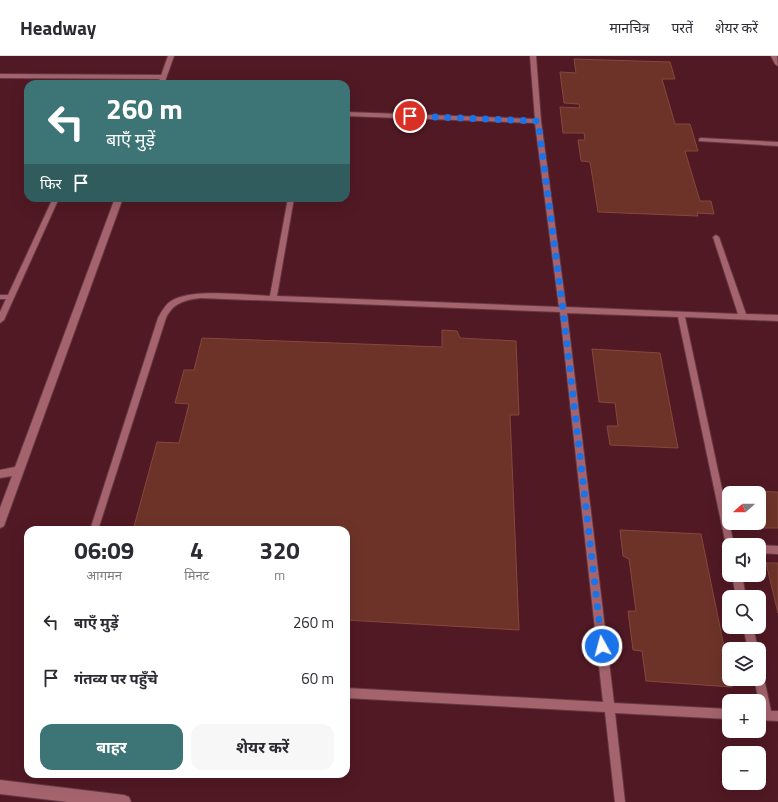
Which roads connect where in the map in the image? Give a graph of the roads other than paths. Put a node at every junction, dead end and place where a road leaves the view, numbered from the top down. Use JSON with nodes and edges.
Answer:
{"nodes":[{"id":1,"x":171,"y":56,"type":"edge"},
{"id":2,"x":533,"y":56,"type":"edge"},
{"id":3,"x":774,"y":56,"type":"edge"},
{"id":4,"x":778,"y":64,"type":"edge"},
{"id":5,"x":0,"y":76,"type":"edge"},
{"id":6,"x":109,"y":77,"type":"junction"},
{"id":7,"x":108,"y":80,"type":"edge"},
{"id":8,"x":149,"y":80,"type":"edge"},
{"id":9,"x":162,"y":80,"type":"edge"},
{"id":10,"x":350,"y":114,"type":"edge"},
{"id":11,"x":538,"y":121,"type":"junction"},
{"id":12,"x":700,"y":140,"type":"dead end"},
{"id":13,"x":778,"y":144,"type":"edge"},
{"id":14,"x":54,"y":202,"type":"edge"},
{"id":15,"x":118,"y":202,"type":"edge"},
{"id":16,"x":290,"y":202,"type":"edge"},
{"id":17,"x":716,"y":237,"type":"dead end"},
{"id":18,"x":0,"y":297,"type":"edge"},
{"id":19,"x":10,"y":297,"type":"junction"},
{"id":20,"x":273,"y":299,"type":"junction"},
{"id":21,"x":563,"y":310,"type":"junction"},
{"id":22,"x":681,"y":314,"type":"junction"},
{"id":23,"x":743,"y":317,"type":"junction"},
{"id":24,"x":778,"y":318,"type":"edge"},
{"id":25,"x":0,"y":320,"type":"edge"},
{"id":26,"x":18,"y":471,"type":"junction"},
{"id":27,"x":0,"y":474,"type":"edge"},
{"id":28,"x":0,"y":523,"type":"edge"},
{"id":29,"x":95,"y":526,"type":"edge"},
{"id":30,"x":729,"y":538,"type":"edge"},
{"id":31,"x":766,"y":549,"type":"edge"},
{"id":32,"x":778,"y":550,"type":"edge"},
{"id":33,"x":350,"y":693,"type":"edge"},
{"id":34,"x":609,"y":707,"type":"junction"},
{"id":35,"x":722,"y":714,"type":"edge"},
{"id":36,"x":766,"y":716,"type":"edge"},
{"id":37,"x":778,"y":716,"type":"edge"},
{"id":38,"x":0,"y":787,"type":"edge"},
{"id":39,"x":124,"y":802,"type":"edge"},
{"id":40,"x":620,"y":802,"type":"edge"}],
"edges":[{"from":1,"to":9,"type":"street"},
{"from":2,"to":11,"type":"lane"},
{"from":3,"to":4,"type":"lane"},
{"from":5,"to":6,"type":"lane"},
{"from":6,"to":7,"type":"lane"},
{"from":6,"to":8,"type":"lane"},
{"from":10,"to":11,"type":"lane"},
{"from":11,"to":21,"type":"lane"},
{"from":12,"to":13,"type":"lane"},
{"from":14,"to":19,"type":"lane"},
{"from":15,"to":26,"type":"street"},
{"from":16,"to":20,"type":"lane"},
{"from":17,"to":23,"type":"lane"},
{"from":18,"to":19,"type":"lane"},
{"from":19,"to":25,"type":"lane"},
{"from":20,"to":21,"type":"lane"},
{"from":20,"to":29,"type":"lane"},
{"from":21,"to":22,"type":"lane"},
{"from":21,"to":34,"type":"lane"},
{"from":22,"to":23,"type":"lane"},
{"from":22,"to":30,"type":"lane"},
{"from":23,"to":24,"type":"lane"},
{"from":26,"to":27,"type":"street"},
{"from":26,"to":28,"type":"street"},
{"from":31,"to":32,"type":"lane"},
{"from":33,"to":34,"type":"lane"},
{"from":34,"to":35,"type":"lane"},
{"from":34,"to":40,"type":"lane"},
{"from":36,"to":37,"type":"lane"},
{"from":38,"to":39,"type":"street"}]}
